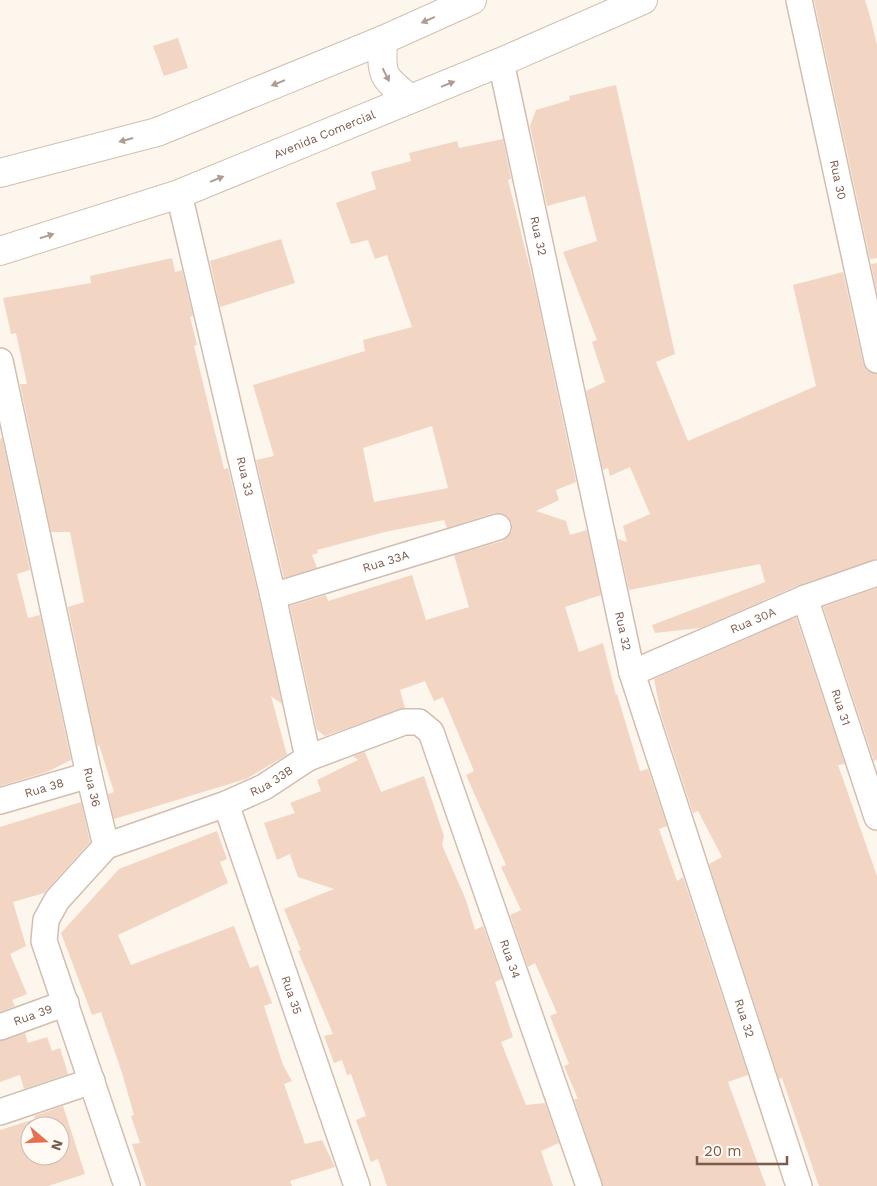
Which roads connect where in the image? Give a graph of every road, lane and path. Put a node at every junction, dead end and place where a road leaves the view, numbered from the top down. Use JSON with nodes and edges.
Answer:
{"nodes":[{"id":1,"x":472,"y":0,"type":"edge"},
{"id":2,"x":643,"y":0,"type":"edge"},
{"id":3,"x":799,"y":0,"type":"edge"},
{"id":4,"x":609,"y":8,"type":"edge"},
{"id":5,"x":383,"y":40,"type":"junction"},
{"id":6,"x":501,"y":62,"type":"junction"},
{"id":7,"x":410,"y":99,"type":"junction"},
{"id":8,"x":0,"y":173,"type":"edge"},
{"id":9,"x":180,"y":194,"type":"junction"},
{"id":10,"x":0,"y":251,"type":"edge"},
{"id":11,"x":877,"y":360,"type":"edge"},
{"id":12,"x":0,"y":361,"type":"edge"},
{"id":13,"x":498,"y":527,"type":"dead end"},
{"id":14,"x":877,"y":573,"type":"edge"},
{"id":15,"x":273,"y":596,"type":"junction"},
{"id":16,"x":805,"y":598,"type":"junction"},
{"id":17,"x":632,"y":673,"type":"junction"},
{"id":18,"x":431,"y":732,"type":"joint"},
{"id":19,"x":308,"y":758,"type":"junction"},
{"id":20,"x":88,"y":775,"type":"junction"},
{"id":21,"x":0,"y":801,"type":"edge"},
{"id":22,"x":226,"y":804,"type":"junction"},
{"id":23,"x":877,"y":817,"type":"edge"},
{"id":24,"x":106,"y":846,"type":"junction"},
{"id":25,"x":66,"y":1002,"type":"junction"},
{"id":26,"x":0,"y":1027,"type":"edge"},
{"id":27,"x":92,"y":1081,"type":"junction"},
{"id":28,"x":0,"y":1112,"type":"edge"},
{"id":29,"x":127,"y":1186,"type":"edge"},
{"id":30,"x":357,"y":1186,"type":"edge"},
{"id":31,"x":589,"y":1186,"type":"edge"},
{"id":32,"x":799,"y":1186,"type":"edge"}],
"edges":[{"from":1,"to":5,"type":"street","one_way":true},
{"from":2,"to":4,"type":"street","name":"Avenida Comercial"},
{"from":3,"to":11,"type":"street","name":"Rua 30"},
{"from":4,"to":6,"type":"street","name":"Avenida Comercial"},
{"from":5,"to":7,"type":"street","one_way":true},
{"from":5,"to":8,"type":"street","one_way":true},
{"from":7,"to":6,"type":"street","name":"Avenida Comercial","one_way":true},
{"from":6,"to":17,"type":"street","name":"Rua 32"},
{"from":9,"to":7,"type":"street","name":"Avenida Comercial","one_way":true},
{"from":10,"to":9,"type":"street","name":"Avenida Comercial","one_way":true},
{"from":9,"to":15,"type":"street","name":"Rua 33"},
{"from":12,"to":20,"type":"street","name":"Rua 36"},
{"from":13,"to":15,"type":"street","name":"Rua 33A"},
{"from":14,"to":16,"type":"street","name":"Rua 30A"},
{"from":15,"to":19,"type":"street","name":"Rua 33"},
{"from":16,"to":17,"type":"street","name":"Rua 30A"},
{"from":16,"to":23,"type":"street","name":"Rua 31"},
{"from":17,"to":32,"type":"street","name":"Rua 32"},
{"from":18,"to":19,"type":"street","name":"Rua 33B"},
{"from":18,"to":31,"type":"street","name":"Rua 34"},
{"from":19,"to":22,"type":"street","name":"Rua 33B"},
{"from":20,"to":21,"type":"street","name":"Rua 38"},
{"from":20,"to":24,"type":"street","name":"Rua 36"},
{"from":22,"to":24,"type":"street","name":"Rua 33B"},
{"from":22,"to":30,"type":"street","name":"Rua 35"},
{"from":24,"to":25,"type":"street"},
{"from":25,"to":26,"type":"street","name":"Rua 39"},
{"from":25,"to":27,"type":"street"},
{"from":27,"to":28,"type":"street"},
{"from":27,"to":29,"type":"street"}]}
